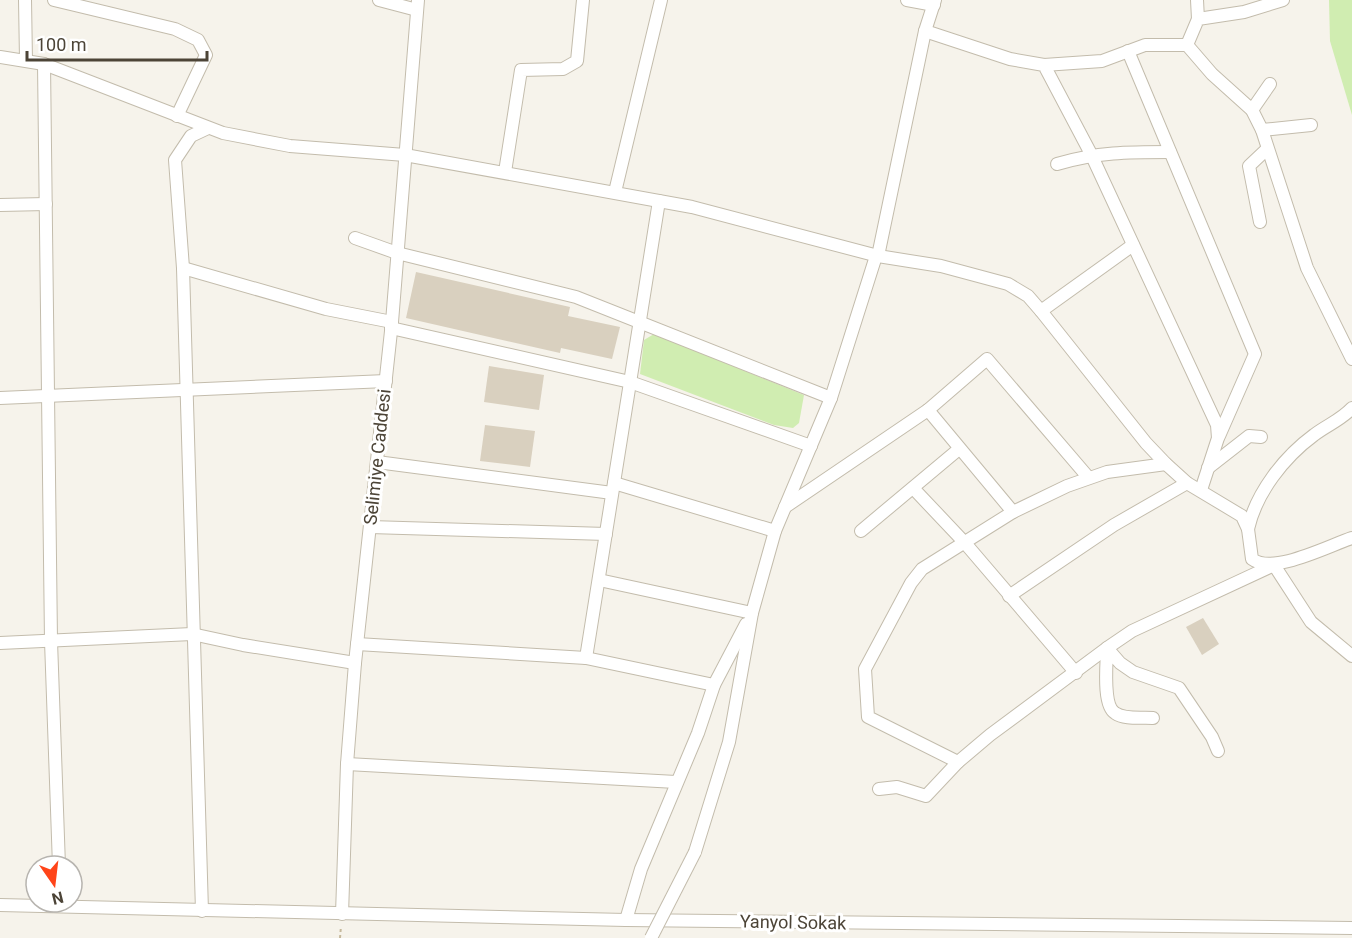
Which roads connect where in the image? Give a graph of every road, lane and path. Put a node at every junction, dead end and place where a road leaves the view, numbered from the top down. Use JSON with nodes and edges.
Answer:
{"nodes":[{"id":1,"x":25,"y":0,"type":"edge"},
{"id":2,"x":54,"y":0,"type":"edge"},
{"id":3,"x":380,"y":0,"type":"edge"},
{"id":4,"x":582,"y":0,"type":"edge"},
{"id":5,"x":661,"y":0,"type":"edge"},
{"id":6,"x":907,"y":0,"type":"edge"},
{"id":7,"x":1197,"y":0,"type":"edge"},
{"id":8,"x":1283,"y":0,"type":"edge"},
{"id":9,"x":934,"y":3,"type":"edge"},
{"id":10,"x":418,"y":5,"type":"edge"},
{"id":11,"x":1198,"y":19,"type":"junction"},
{"id":12,"x":925,"y":31,"type":"junction"},
{"id":13,"x":1187,"y":45,"type":"junction"},
{"id":14,"x":1128,"y":51,"type":"junction"},
{"id":15,"x":0,"y":57,"type":"edge"},
{"id":16,"x":26,"y":60,"type":"junction"},
{"id":17,"x":44,"y":64,"type":"junction"},
{"id":18,"x":1044,"y":65,"type":"junction"},
{"id":19,"x":1269,"y":84,"type":"dead end"},
{"id":20,"x":1252,"y":110,"type":"junction"},
{"id":21,"x":177,"y":116,"type":"junction"},
{"id":22,"x":1311,"y":125,"type":"dead end"},
{"id":23,"x":208,"y":128,"type":"junction"},
{"id":24,"x":1263,"y":130,"type":"junction"},
{"id":25,"x":1267,"y":149,"type":"junction"},
{"id":26,"x":1170,"y":152,"type":"junction"},
{"id":27,"x":1091,"y":154,"type":"junction"},
{"id":28,"x":405,"y":155,"type":"junction"},
{"id":29,"x":1057,"y":164,"type":"dead end"},
{"id":30,"x":505,"y":172,"type":"junction"},
{"id":31,"x":615,"y":192,"type":"junction"},
{"id":32,"x":659,"y":201,"type":"junction"},
{"id":33,"x":46,"y":204,"type":"junction"},
{"id":34,"x":0,"y":205,"type":"edge"},
{"id":35,"x":1260,"y":222,"type":"dead end"},
{"id":36,"x":355,"y":238,"type":"dead end"},
{"id":37,"x":1133,"y":245,"type":"junction"},
{"id":38,"x":397,"y":253,"type":"junction"},
{"id":39,"x":877,"y":256,"type":"junction"},
{"id":40,"x":183,"y":268,"type":"junction"},
{"id":41,"x":1041,"y":311,"type":"junction"},
{"id":42,"x":640,"y":321,"type":"junction"},
{"id":43,"x":391,"y":325,"type":"junction"},
{"id":44,"x":1352,"y":359,"type":"edge"},
{"id":45,"x":386,"y":381,"type":"junction"},
{"id":46,"x":630,"y":382,"type":"junction"},
{"id":47,"x":186,"y":390,"type":"junction"},
{"id":48,"x":48,"y":396,"type":"junction"},
{"id":49,"x":0,"y":398,"type":"edge"},
{"id":50,"x":831,"y":398,"type":"junction"},
{"id":51,"x":1352,"y":408,"type":"edge"},
{"id":52,"x":928,"y":410,"type":"junction"},
{"id":53,"x":1262,"y":437,"type":"dead end"},
{"id":54,"x":1218,"y":438,"type":"junction"},
{"id":55,"x":811,"y":446,"type":"junction"},
{"id":56,"x":959,"y":448,"type":"junction"},
{"id":57,"x":377,"y":462,"type":"junction"},
{"id":58,"x":1166,"y":464,"type":"junction"},
{"id":59,"x":1206,"y":469,"type":"junction"},
{"id":60,"x":1088,"y":477,"type":"junction"},
{"id":61,"x":1187,"y":483,"type":"junction"},
{"id":62,"x":613,"y":488,"type":"junction"},
{"id":63,"x":914,"y":488,"type":"junction"},
{"id":64,"x":1201,"y":490,"type":"junction"},
{"id":65,"x":785,"y":507,"type":"junction"},
{"id":66,"x":1012,"y":512,"type":"junction"},
{"id":67,"x":370,"y":527,"type":"junction"},
{"id":68,"x":1248,"y":529,"type":"junction"},
{"id":69,"x":775,"y":531,"type":"junction"},
{"id":70,"x":861,"y":531,"type":"dead end"},
{"id":71,"x":606,"y":534,"type":"junction"},
{"id":72,"x":1352,"y":538,"type":"edge"},
{"id":73,"x":965,"y":543,"type":"junction"},
{"id":74,"x":1274,"y":565,"type":"junction"},
{"id":75,"x":599,"y":580,"type":"junction"},
{"id":76,"x":1010,"y":596,"type":"junction"},
{"id":77,"x":752,"y":612,"type":"junction"},
{"id":78,"x":192,"y":634,"type":"junction"},
{"id":79,"x":51,"y":641,"type":"junction"},
{"id":80,"x":0,"y":643,"type":"edge"},
{"id":81,"x":357,"y":644,"type":"junction"},
{"id":82,"x":1107,"y":648,"type":"junction"},
{"id":83,"x":1352,"y":656,"type":"edge"},
{"id":84,"x":586,"y":658,"type":"junction"},
{"id":85,"x":355,"y":663,"type":"junction"},
{"id":86,"x":1076,"y":673,"type":"junction"},
{"id":87,"x":714,"y":685,"type":"junction"},
{"id":88,"x":1153,"y":718,"type":"dead end"},
{"id":89,"x":1218,"y":751,"type":"dead end"},
{"id":90,"x":957,"y":762,"type":"junction"},
{"id":91,"x":348,"y":764,"type":"junction"},
{"id":92,"x":676,"y":782,"type":"junction"},
{"id":93,"x":879,"y":789,"type":"dead end"},
{"id":94,"x":58,"y":854,"type":"edge"},
{"id":95,"x":0,"y":905,"type":"edge"},
{"id":96,"x":24,"y":905,"type":"edge"},
{"id":97,"x":84,"y":906,"type":"edge"},
{"id":98,"x":202,"y":911,"type":"junction"},
{"id":99,"x":342,"y":914,"type":"junction"},
{"id":100,"x":626,"y":920,"type":"junction"},
{"id":101,"x":1352,"y":928,"type":"edge"},
{"id":102,"x":651,"y":938,"type":"edge"}],
"edges":[{"from":1,"to":16,"type":"street"},
{"from":2,"to":21,"type":"street"},
{"from":3,"to":10,"type":"street"},
{"from":4,"to":30,"type":"street"},
{"from":5,"to":31,"type":"street"},
{"from":6,"to":9,"type":"street"},
{"from":7,"to":11,"type":"street"},
{"from":8,"to":11,"type":"street"},
{"from":9,"to":12,"type":"street"},
{"from":10,"to":28,"type":"street","name":"Selimiye Caddesi"},
{"from":11,"to":13,"type":"street"},
{"from":12,"to":18,"type":"street"},
{"from":12,"to":39,"type":"street"},
{"from":13,"to":14,"type":"street"},
{"from":13,"to":20,"type":"street"},
{"from":14,"to":18,"type":"street"},
{"from":14,"to":26,"type":"street"},
{"from":15,"to":16,"type":"street"},
{"from":16,"to":17,"type":"street"},
{"from":17,"to":21,"type":"street"},
{"from":17,"to":33,"type":"street"},
{"from":18,"to":27,"type":"street"},
{"from":19,"to":20,"type":"street"},
{"from":20,"to":24,"type":"street"},
{"from":21,"to":23,"type":"street"},
{"from":22,"to":24,"type":"street"},
{"from":23,"to":28,"type":"street"},
{"from":23,"to":40,"type":"street"},
{"from":24,"to":25,"type":"street"},
{"from":25,"to":35,"type":"street"},
{"from":25,"to":44,"type":"street"},
{"from":26,"to":27,"type":"street"},
{"from":26,"to":54,"type":"street"},
{"from":27,"to":29,"type":"street"},
{"from":27,"to":37,"type":"street"},
{"from":28,"to":30,"type":"street"},
{"from":28,"to":38,"type":"street","name":"Selimiye Caddesi"},
{"from":30,"to":31,"type":"street"},
{"from":31,"to":32,"type":"street"},
{"from":32,"to":39,"type":"street"},
{"from":32,"to":42,"type":"street"},
{"from":33,"to":34,"type":"street"},
{"from":33,"to":48,"type":"street"},
{"from":36,"to":38,"type":"street"},
{"from":37,"to":41,"type":"street"},
{"from":37,"to":54,"type":"street"},
{"from":38,"to":42,"type":"street"},
{"from":38,"to":43,"type":"street","name":"Selimiye Caddesi"},
{"from":39,"to":41,"type":"street"},
{"from":39,"to":50,"type":"street"},
{"from":40,"to":43,"type":"street"},
{"from":40,"to":47,"type":"street"},
{"from":41,"to":58,"type":"street"},
{"from":42,"to":46,"type":"street"},
{"from":42,"to":50,"type":"street"},
{"from":43,"to":45,"type":"street","name":"Selimiye Caddesi"},
{"from":43,"to":46,"type":"street"},
{"from":45,"to":47,"type":"street"},
{"from":45,"to":57,"type":"street","name":"Selimiye Caddesi"},
{"from":46,"to":55,"type":"street"},
{"from":46,"to":62,"type":"street"},
{"from":47,"to":48,"type":"street"},
{"from":47,"to":78,"type":"street"},
{"from":48,"to":49,"type":"street"},
{"from":48,"to":79,"type":"street"},
{"from":50,"to":55,"type":"street"},
{"from":51,"to":68,"type":"street"},
{"from":52,"to":56,"type":"street"},
{"from":52,"to":60,"type":"street"},
{"from":52,"to":65,"type":"street"},
{"from":53,"to":59,"type":"street"},
{"from":54,"to":59,"type":"street"},
{"from":55,"to":65,"type":"street"},
{"from":56,"to":63,"type":"street"},
{"from":56,"to":66,"type":"street"},
{"from":57,"to":62,"type":"street"},
{"from":57,"to":67,"type":"street","name":"Selimiye Caddesi"},
{"from":58,"to":60,"type":"street"},
{"from":58,"to":61,"type":"street"},
{"from":59,"to":64,"type":"street"},
{"from":60,"to":66,"type":"street"},
{"from":61,"to":64,"type":"street"},
{"from":61,"to":76,"type":"street"},
{"from":62,"to":69,"type":"street"},
{"from":62,"to":71,"type":"street"},
{"from":63,"to":70,"type":"street"},
{"from":63,"to":73,"type":"street"},
{"from":64,"to":68,"type":"street"},
{"from":65,"to":69,"type":"street"},
{"from":66,"to":73,"type":"street"},
{"from":67,"to":71,"type":"street"},
{"from":67,"to":81,"type":"street","name":"Selimiye Caddesi"},
{"from":68,"to":74,"type":"street"},
{"from":69,"to":77,"type":"street"},
{"from":71,"to":75,"type":"street"},
{"from":72,"to":74,"type":"street"},
{"from":73,"to":76,"type":"street"},
{"from":73,"to":90,"type":"street"},
{"from":74,"to":82,"type":"street"},
{"from":74,"to":83,"type":"street"},
{"from":75,"to":77,"type":"street"},
{"from":75,"to":84,"type":"street"},
{"from":76,"to":86,"type":"street"},
{"from":77,"to":87,"type":"street"},
{"from":77,"to":102,"type":"street","bridge":true},
{"from":78,"to":79,"type":"street"},
{"from":78,"to":85,"type":"street"},
{"from":78,"to":98,"type":"street"},
{"from":79,"to":80,"type":"street"},
{"from":79,"to":94,"type":"street"},
{"from":81,"to":84,"type":"street"},
{"from":81,"to":85,"type":"street","name":"Selimiye Caddesi"},
{"from":82,"to":86,"type":"street"},
{"from":82,"to":88,"type":"street"},
{"from":82,"to":89,"type":"street"},
{"from":84,"to":87,"type":"street"},
{"from":85,"to":91,"type":"street","name":"Selimiye Caddesi"},
{"from":86,"to":90,"type":"street"},
{"from":87,"to":92,"type":"street"},
{"from":90,"to":93,"type":"street"},
{"from":91,"to":92,"type":"street"},
{"from":91,"to":99,"type":"street","name":"Selimiye Caddesi"},
{"from":92,"to":100,"type":"street"},
{"from":95,"to":96,"type":"street","name":"Yanyol Sokak"},
{"from":97,"to":98,"type":"street","name":"Yanyol Sokak"},
{"from":98,"to":99,"type":"street","name":"Yanyol Sokak"},
{"from":99,"to":100,"type":"street","name":"Yanyol Sokak"},
{"from":100,"to":101,"type":"street","name":"Yanyol Sokak"}]}
